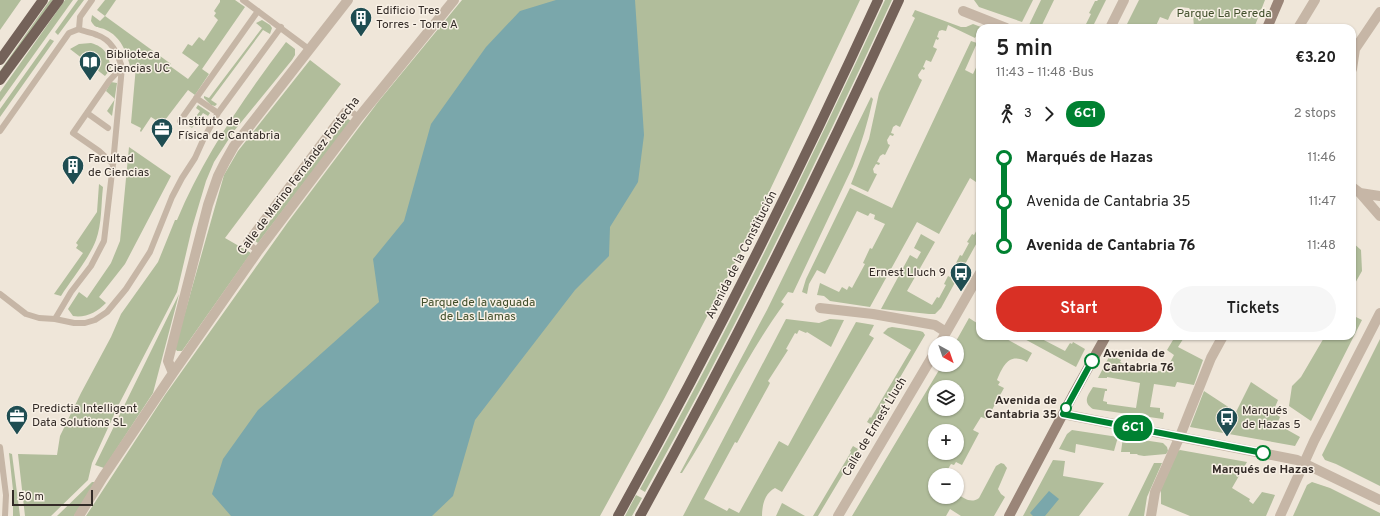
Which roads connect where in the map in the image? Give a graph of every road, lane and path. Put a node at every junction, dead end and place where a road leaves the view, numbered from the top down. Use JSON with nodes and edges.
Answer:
{"nodes":[{"id":1,"x":43,"y":0,"type":"edge"},
{"id":2,"x":59,"y":0,"type":"edge"},
{"id":3,"x":92,"y":0,"type":"edge"},
{"id":4,"x":243,"y":0,"type":"edge"},
{"id":5,"x":348,"y":0,"type":"edge"},
{"id":6,"x":454,"y":0,"type":"edge"},
{"id":7,"x":878,"y":0,"type":"edge"},
{"id":8,"x":899,"y":0,"type":"edge"},
{"id":9,"x":1124,"y":0,"type":"edge"},
{"id":10,"x":1279,"y":0,"type":"edge"},
{"id":11,"x":1315,"y":0,"type":"edge"},
{"id":12,"x":258,"y":11,"type":"junction"},
{"id":13,"x":963,"y":11,"type":"dead end"},
{"id":14,"x":1380,"y":12,"type":"edge"},
{"id":15,"x":996,"y":24,"type":"edge"},
{"id":16,"x":1112,"y":24,"type":"edge"},
{"id":17,"x":1269,"y":24,"type":"edge"},
{"id":18,"x":1300,"y":24,"type":"edge"},
{"id":19,"x":280,"y":27,"type":"junction"},
{"id":20,"x":78,"y":28,"type":"junction"},
{"id":21,"x":1356,"y":48,"type":"edge"},
{"id":22,"x":310,"y":50,"type":"junction"},
{"id":23,"x":0,"y":60,"type":"edge"},
{"id":24,"x":122,"y":67,"type":"junction"},
{"id":25,"x":0,"y":80,"type":"edge"},
{"id":26,"x":196,"y":98,"type":"junction"},
{"id":27,"x":87,"y":113,"type":"junction"},
{"id":28,"x":218,"y":113,"type":"junction"},
{"id":29,"x":359,"y":117,"type":"junction"},
{"id":30,"x":180,"y":121,"type":"dead end"},
{"id":31,"x":108,"y":128,"type":"dead end"},
{"id":32,"x":0,"y":131,"type":"edge"},
{"id":33,"x":113,"y":164,"type":"junction"},
{"id":34,"x":1356,"y":190,"type":"edge"},
{"id":35,"x":1380,"y":196,"type":"edge"},
{"id":36,"x":1380,"y":216,"type":"edge"},
{"id":37,"x":258,"y":251,"type":"junction"},
{"id":38,"x":976,"y":280,"type":"edge"},
{"id":39,"x":0,"y":294,"type":"edge"},
{"id":40,"x":820,"y":308,"type":"dead end"},
{"id":41,"x":1380,"y":313,"type":"edge"},
{"id":42,"x":55,"y":318,"type":"junction"},
{"id":43,"x":946,"y":332,"type":"junction"},
{"id":44,"x":944,"y":336,"type":"edge"},
{"id":45,"x":1104,"y":340,"type":"edge"},
{"id":46,"x":1221,"y":340,"type":"edge"},
{"id":47,"x":928,"y":364,"type":"edge"},
{"id":48,"x":173,"y":374,"type":"junction"},
{"id":49,"x":1063,"y":414,"type":"junction"},
{"id":50,"x":1180,"y":436,"type":"junction"},
{"id":51,"x":0,"y":447,"type":"edge"},
{"id":52,"x":1304,"y":464,"type":"junction"},
{"id":53,"x":1380,"y":500,"type":"edge"},
{"id":54,"x":5,"y":516,"type":"edge"},
{"id":55,"x":79,"y":516,"type":"edge"},
{"id":56,"x":618,"y":516,"type":"edge"},
{"id":57,"x":640,"y":516,"type":"edge"},
{"id":58,"x":838,"y":516,"type":"edge"},
{"id":59,"x":1009,"y":516,"type":"edge"},
{"id":60,"x":1151,"y":516,"type":"edge"},
{"id":61,"x":1280,"y":516,"type":"edge"}],
"edges":[{"from":1,"to":23,"type":"main road"},
{"from":2,"to":25,"type":"main road"},
{"from":3,"to":20,"type":"lane"},
{"from":4,"to":12,"type":"lane"},
{"from":5,"to":22,"type":"street"},
{"from":6,"to":29,"type":"street","name":"Calle de Marino Fernández Fontecha"},
{"from":7,"to":56,"type":"main road","name":"Avenida de la Constitución"},
{"from":8,"to":57,"type":"main road"},
{"from":9,"to":16,"type":"street"},
{"from":10,"to":17,"type":"main road"},
{"from":11,"to":18,"type":"street"},
{"from":12,"to":19,"type":"lane"},
{"from":12,"to":26,"type":"lane"},
{"from":13,"to":15,"type":"street"},
{"from":14,"to":21,"type":"street"},
{"from":19,"to":22,"type":"lane"},
{"from":19,"to":28,"type":"lane"},
{"from":20,"to":24,"type":"lane"},
{"from":20,"to":32,"type":"lane"},
{"from":22,"to":48,"type":"street"},
{"from":24,"to":27,"type":"lane"},
{"from":24,"to":33,"type":"lane"},
{"from":26,"to":28,"type":"lane"},
{"from":26,"to":30,"type":"lane"},
{"from":27,"to":31,"type":"lane"},
{"from":27,"to":33,"type":"lane"},
{"from":28,"to":42,"type":"lane"},
{"from":29,"to":37,"type":"street","name":"Calle de Marino Fernández Fontecha"},
{"from":29,"to":37,"type":"lane"},
{"from":33,"to":42,"type":"lane"},
{"from":34,"to":35,"type":"street"},
{"from":34,"to":36,"type":"street"},
{"from":37,"to":48,"type":"street","name":"Calle de Marino Fernández Fontecha"},
{"from":38,"to":43,"type":"street"},
{"from":39,"to":42,"type":"lane"},
{"from":40,"to":43,"type":"street"},
{"from":41,"to":52,"type":"street"},
{"from":43,"to":44,"type":"street"},
{"from":45,"to":49,"type":"main road"},
{"from":46,"to":50,"type":"street"},
{"from":47,"to":58,"type":"street","name":"Calle de Ernest Lluch"},
{"from":48,"to":55,"type":"street","name":"Calle de Marino Fernández Fontecha"},
{"from":49,"to":50,"type":"street"},
{"from":49,"to":59,"type":"main road"},
{"from":50,"to":52,"type":"street"},
{"from":50,"to":60,"type":"street"},
{"from":51,"to":54,"type":"lane"},
{"from":52,"to":53,"type":"street"},
{"from":52,"to":61,"type":"street"}]}
